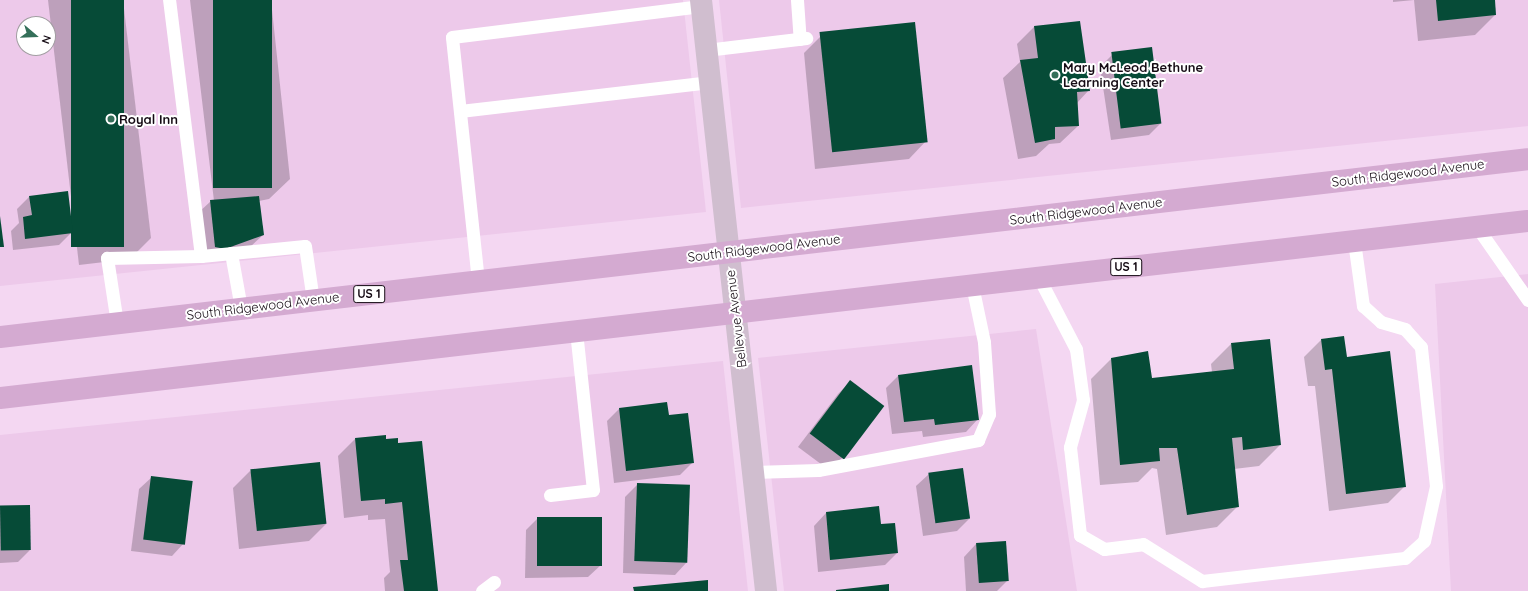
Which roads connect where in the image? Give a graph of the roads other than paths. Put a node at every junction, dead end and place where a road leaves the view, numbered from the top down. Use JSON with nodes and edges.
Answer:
{"nodes":[{"id":1,"x":169,"y":0,"type":"edge"},
{"id":2,"x":797,"y":0,"type":"edge"},
{"id":3,"x":701,"y":3,"type":"edge"},
{"id":4,"x":706,"y":50,"type":"junction"},
{"id":5,"x":710,"y":82,"type":"junction"},
{"id":6,"x":460,"y":111,"type":"junction"},
{"id":7,"x":1528,"y":160,"type":"edge"},
{"id":8,"x":1528,"y":221,"type":"edge"},
{"id":9,"x":1477,"y":227,"type":"junction"},
{"id":10,"x":1354,"y":241,"type":"junction"},
{"id":11,"x":728,"y":252,"type":"junction"},
{"id":12,"x":231,"y":253,"type":"junction"},
{"id":13,"x":201,"y":256,"type":"junction"},
{"id":14,"x":1038,"y":278,"type":"junction"},
{"id":15,"x":478,"y":281,"type":"junction"},
{"id":16,"x":972,"y":285,"type":"junction"},
{"id":17,"x":313,"y":300,"type":"junction"},
{"id":18,"x":1528,"y":300,"type":"edge"},
{"id":19,"x":241,"y":308,"type":"junction"},
{"id":20,"x":736,"y":312,"type":"junction"},
{"id":21,"x":117,"y":323,"type":"junction"},
{"id":22,"x":576,"y":331,"type":"junction"},
{"id":23,"x":0,"y":336,"type":"edge"},
{"id":24,"x":0,"y":398,"type":"edge"},
{"id":25,"x":753,"y":472,"type":"junction"},
{"id":26,"x":550,"y":495,"type":"dead end"},
{"id":27,"x":494,"y":582,"type":"dead end"},
{"id":28,"x":482,"y":591,"type":"edge"},
{"id":29,"x":766,"y":591,"type":"edge"}],
"edges":[{"from":1,"to":13,"type":"lane"},
{"from":2,"to":4,"type":"lane"},
{"from":3,"to":4,"type":"street","name":"Bellevue Avenue"},
{"from":3,"to":6,"type":"lane"},
{"from":4,"to":5,"type":"street","name":"Bellevue Avenue"},
{"from":5,"to":6,"type":"lane"},
{"from":5,"to":11,"type":"street","name":"Bellevue Avenue"},
{"from":6,"to":15,"type":"lane"},
{"from":7,"to":11,"type":"main road","name":"South Ridgewood Avenue","number":"US 1"},
{"from":8,"to":9,"type":"main road","number":"US 1"},
{"from":9,"to":10,"type":"main road","number":"US 1"},
{"from":9,"to":18,"type":"lane"},
{"from":10,"to":14,"type":"main road","number":"US 1"},
{"from":10,"to":14,"type":"lane"},
{"from":11,"to":15,"type":"main road","name":"South Ridgewood Avenue","number":"US 1"},
{"from":11,"to":20,"type":"street","name":"Bellevue Avenue"},
{"from":12,"to":13,"type":"lane"},
{"from":12,"to":17,"type":"lane"},
{"from":12,"to":19,"type":"lane"},
{"from":13,"to":21,"type":"lane"},
{"from":14,"to":16,"type":"main road","number":"US 1"},
{"from":15,"to":17,"type":"main road","name":"South Ridgewood Avenue","number":"US 1"},
{"from":16,"to":20,"type":"main road","number":"US 1"},
{"from":16,"to":25,"type":"lane"},
{"from":17,"to":19,"type":"main road","name":"South Ridgewood Avenue","number":"US 1"},
{"from":19,"to":21,"type":"main road","name":"South Ridgewood Avenue","number":"US 1"},
{"from":20,"to":22,"type":"main road","number":"US 1"},
{"from":20,"to":25,"type":"street","name":"Bellevue Avenue"},
{"from":21,"to":23,"type":"main road","name":"South Ridgewood Avenue","number":"US 1"},
{"from":22,"to":24,"type":"main road","number":"US 1"},
{"from":22,"to":26,"type":"lane"},
{"from":25,"to":29,"type":"street","name":"Bellevue Avenue"},
{"from":27,"to":28,"type":"lane"}]}
